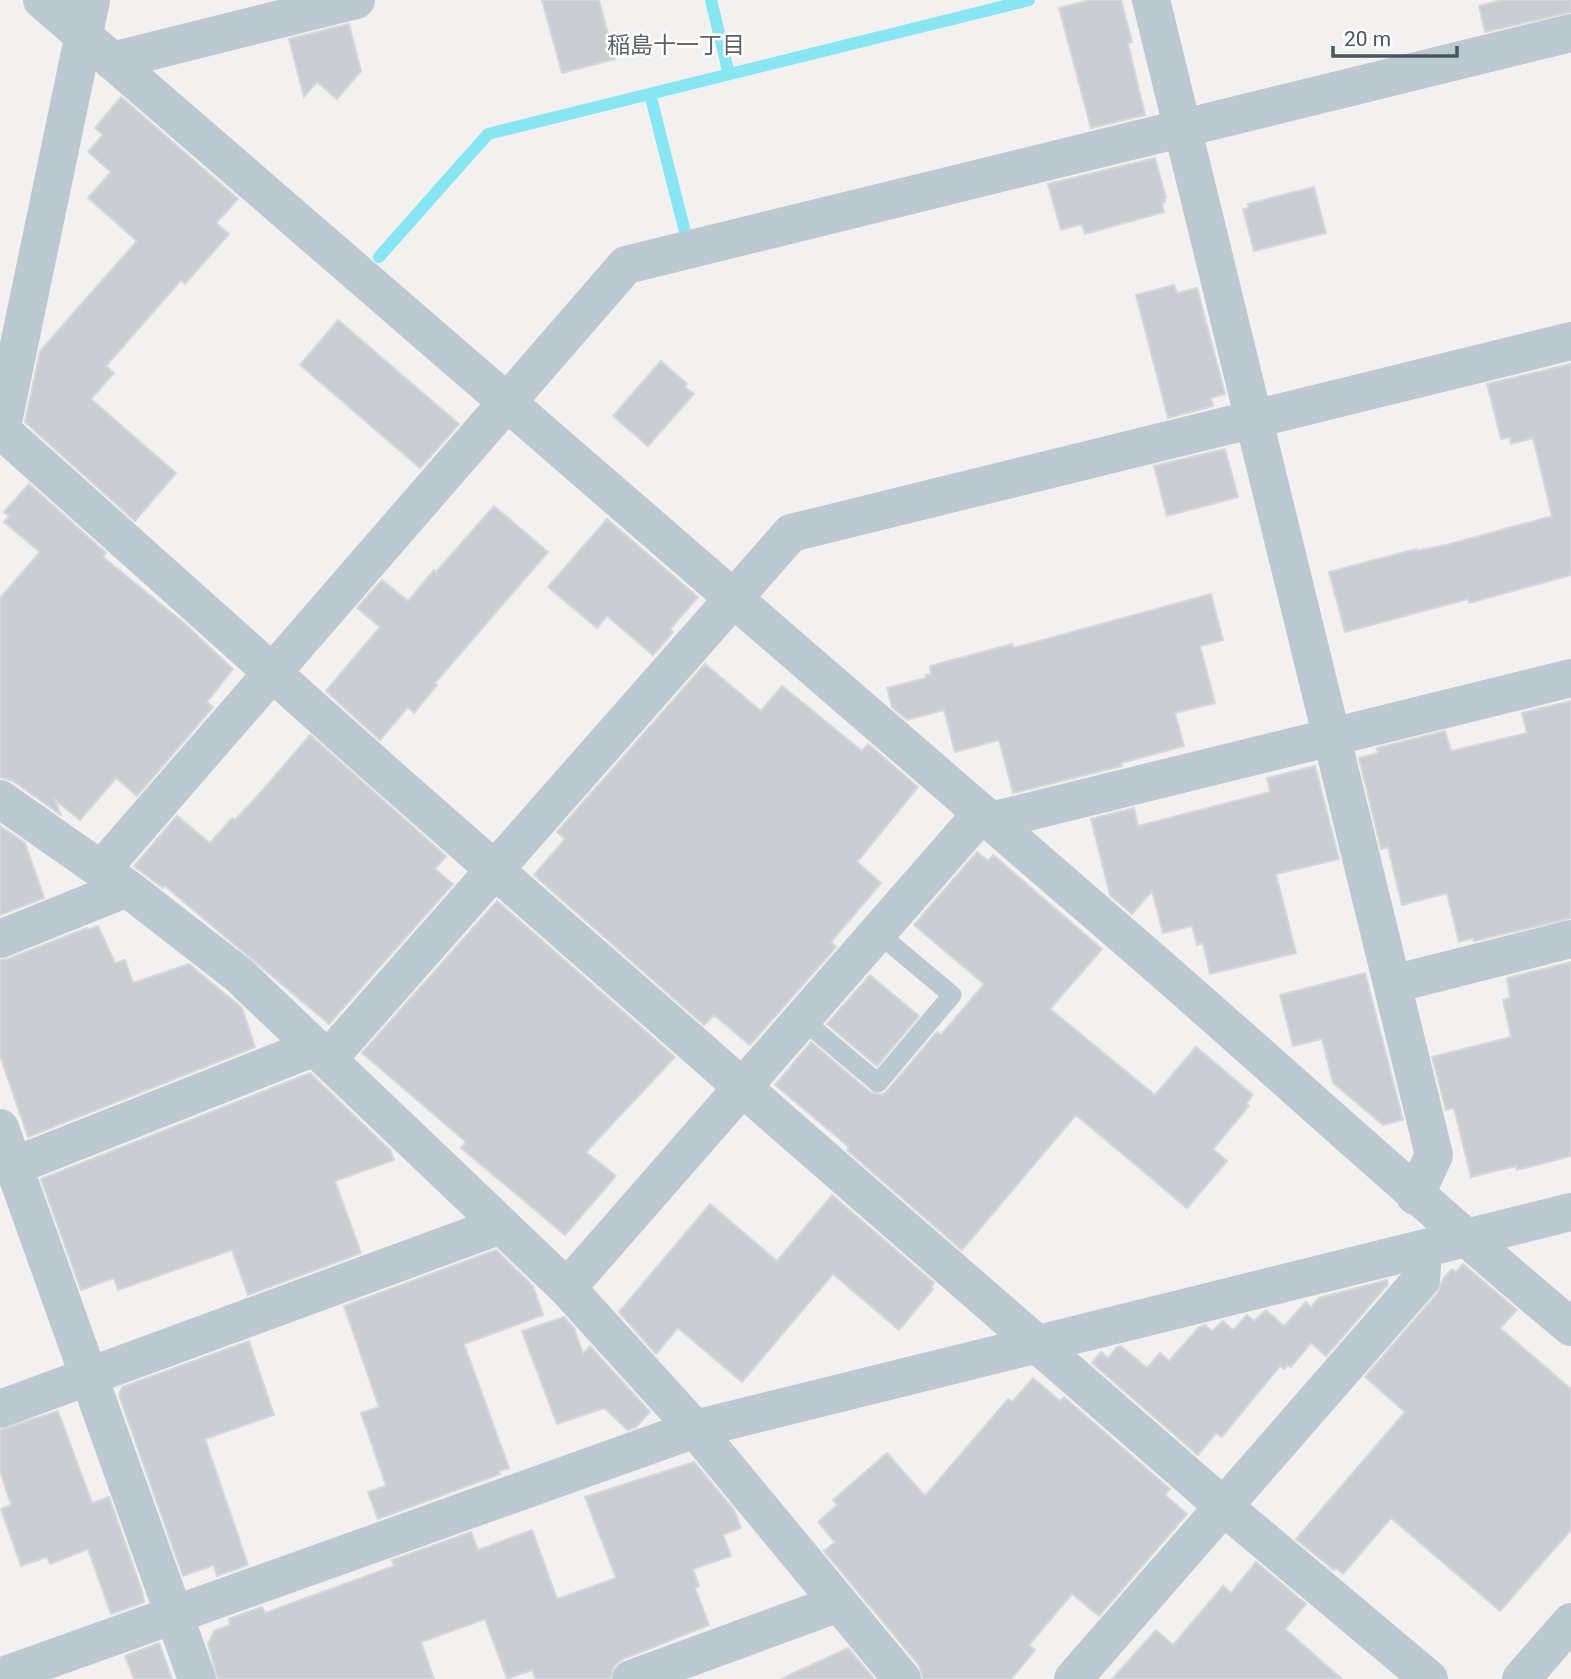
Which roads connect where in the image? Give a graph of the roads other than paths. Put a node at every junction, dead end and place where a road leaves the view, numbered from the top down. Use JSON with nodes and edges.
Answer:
{"nodes":[{"id":1,"x":42,"y":0,"type":"edge"},
{"id":2,"x":90,"y":0,"type":"edge"},
{"id":3,"x":356,"y":0,"type":"edge"},
{"id":4,"x":1151,"y":0,"type":"edge"},
{"id":5,"x":1571,"y":33,"type":"edge"},
{"id":6,"x":98,"y":49,"type":"junction"},
{"id":7,"x":1183,"y":128,"type":"junction"},
{"id":8,"x":1571,"y":341,"type":"edge"},
{"id":9,"x":506,"y":402,"type":"junction"},
{"id":10,"x":1254,"y":419,"type":"junction"},
{"id":11,"x":0,"y":431,"type":"edge"},
{"id":12,"x":734,"y":598,"type":"junction"},
{"id":13,"x":273,"y":672,"type":"junction"},
{"id":14,"x":1571,"y":678,"type":"edge"},
{"id":15,"x":1332,"y":737,"type":"junction"},
{"id":16,"x":0,"y":799,"type":"edge"},
{"id":17,"x":987,"y":817,"type":"junction"},
{"id":18,"x":495,"y":869,"type":"junction"},
{"id":19,"x":114,"y":879,"type":"junction"},
{"id":20,"x":878,"y":933,"type":"junction"},
{"id":21,"x":0,"y":939,"type":"edge"},
{"id":22,"x":1571,"y":939,"type":"edge"},
{"id":23,"x":1392,"y":984,"type":"junction"},
{"id":24,"x":802,"y":1019,"type":"junction"},
{"id":25,"x":322,"y":1053,"type":"junction"},
{"id":26,"x":742,"y":1087,"type":"junction"},
{"id":27,"x":0,"y":1128,"type":"edge"},
{"id":28,"x":12,"y":1185,"type":"edge"},
{"id":29,"x":1415,"y":1196,"type":"junction"},
{"id":30,"x":1571,"y":1212,"type":"edge"},
{"id":31,"x":501,"y":1226,"type":"junction"},
{"id":32,"x":1464,"y":1238,"type":"junction"},
{"id":33,"x":1423,"y":1249,"type":"junction"},
{"id":34,"x":567,"y":1288,"type":"junction"},
{"id":35,"x":1571,"y":1327,"type":"edge"},
{"id":36,"x":1038,"y":1344,"type":"junction"},
{"id":37,"x":89,"y":1376,"type":"junction"},
{"id":38,"x":0,"y":1409,"type":"edge"},
{"id":39,"x":695,"y":1429,"type":"junction"},
{"id":40,"x":1223,"y":1506,"type":"junction"},
{"id":41,"x":839,"y":1603,"type":"junction"},
{"id":42,"x":174,"y":1616,"type":"junction"},
{"id":43,"x":1571,"y":1622,"type":"edge"},
{"id":44,"x":0,"y":1677,"type":"edge"},
{"id":45,"x":197,"y":1679,"type":"edge"},
{"id":46,"x":631,"y":1679,"type":"edge"},
{"id":47,"x":902,"y":1679,"type":"edge"},
{"id":48,"x":1073,"y":1679,"type":"edge"},
{"id":49,"x":1429,"y":1679,"type":"edge"},
{"id":50,"x":1521,"y":1679,"type":"edge"}],
"edges":[{"from":1,"to":6,"type":"street"},
{"from":2,"to":6,"type":"street"},
{"from":3,"to":6,"type":"street"},
{"from":4,"to":7,"type":"street"},
{"from":5,"to":7,"type":"street"},
{"from":6,"to":9,"type":"street"},
{"from":6,"to":11,"type":"street"},
{"from":7,"to":9,"type":"street"},
{"from":7,"to":10,"type":"street"},
{"from":8,"to":10,"type":"street"},
{"from":9,"to":12,"type":"street"},
{"from":9,"to":13,"type":"street"},
{"from":10,"to":12,"type":"street"},
{"from":10,"to":15,"type":"street"},
{"from":11,"to":13,"type":"street"},
{"from":12,"to":17,"type":"street"},
{"from":12,"to":18,"type":"street"},
{"from":13,"to":18,"type":"street"},
{"from":13,"to":19,"type":"street"},
{"from":14,"to":15,"type":"street"},
{"from":15,"to":17,"type":"street"},
{"from":15,"to":23,"type":"street"},
{"from":16,"to":19,"type":"street"},
{"from":17,"to":20,"type":"street"},
{"from":17,"to":29,"type":"street"},
{"from":18,"to":25,"type":"street"},
{"from":18,"to":26,"type":"street"},
{"from":19,"to":21,"type":"street"},
{"from":19,"to":25,"type":"street"},
{"from":20,"to":24,"type":"street"},
{"from":20,"to":24,"type":"lane"},
{"from":22,"to":23,"type":"street"},
{"from":23,"to":29,"type":"street"},
{"from":24,"to":26,"type":"street"},
{"from":25,"to":28,"type":"street"},
{"from":25,"to":31,"type":"street"},
{"from":26,"to":34,"type":"street"},
{"from":26,"to":36,"type":"street"},
{"from":27,"to":28,"type":"street"},
{"from":28,"to":37,"type":"street"},
{"from":29,"to":32,"type":"street"},
{"from":30,"to":32,"type":"street"},
{"from":31,"to":34,"type":"street"},
{"from":31,"to":37,"type":"street"},
{"from":32,"to":33,"type":"street"},
{"from":32,"to":35,"type":"street"},
{"from":33,"to":36,"type":"street"},
{"from":33,"to":40,"type":"street"},
{"from":34,"to":39,"type":"street"},
{"from":36,"to":39,"type":"street"},
{"from":36,"to":40,"type":"street"},
{"from":37,"to":38,"type":"street"},
{"from":37,"to":42,"type":"street"},
{"from":39,"to":41,"type":"street"},
{"from":39,"to":42,"type":"street"},
{"from":40,"to":48,"type":"street"},
{"from":40,"to":49,"type":"street"},
{"from":41,"to":46,"type":"street"},
{"from":41,"to":47,"type":"street"},
{"from":42,"to":44,"type":"street"},
{"from":42,"to":45,"type":"street"},
{"from":43,"to":50,"type":"street"}]}
